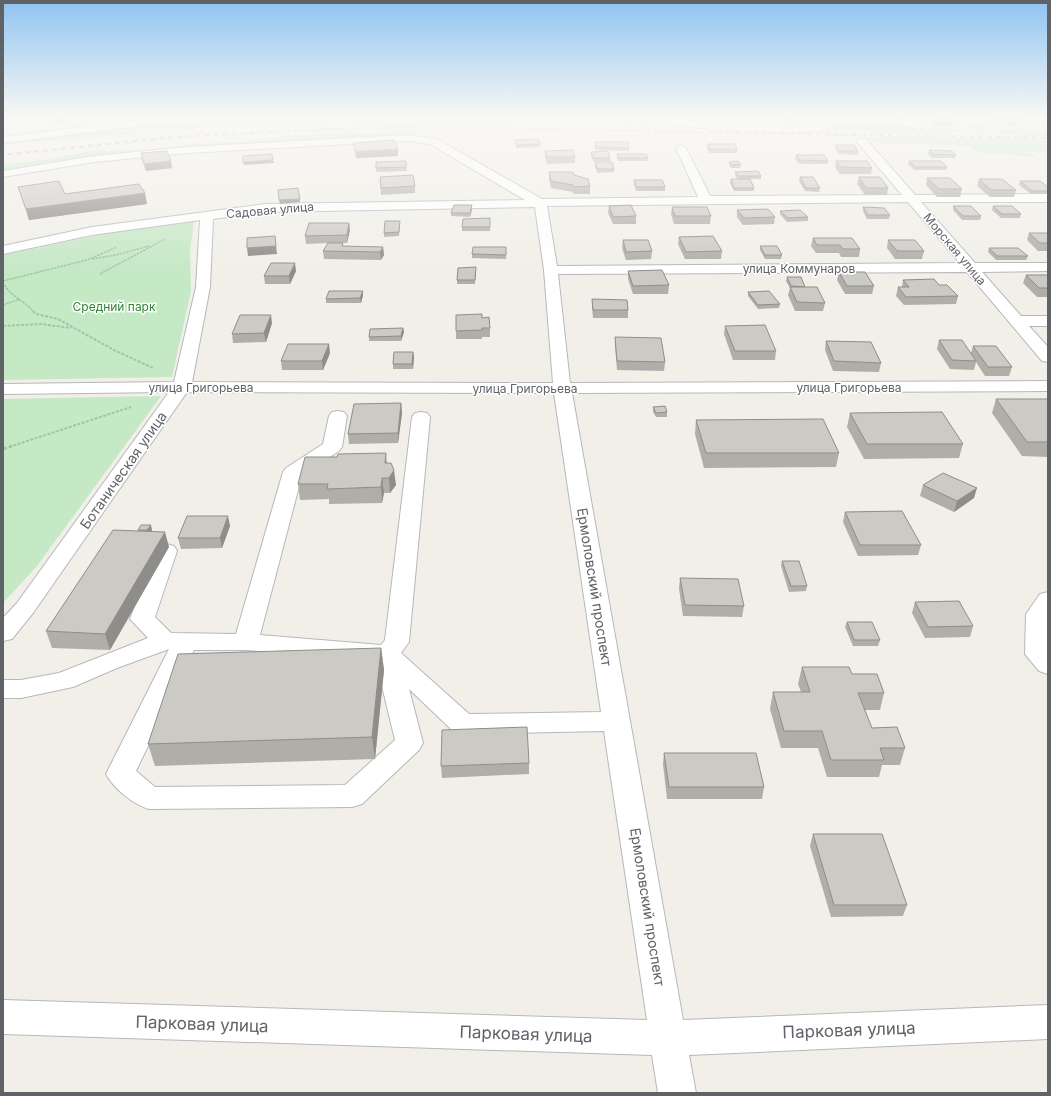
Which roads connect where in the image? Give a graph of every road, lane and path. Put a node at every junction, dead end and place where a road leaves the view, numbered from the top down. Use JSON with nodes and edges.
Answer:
{"nodes":[{"id":1,"x":32,"y":169,"type":"edge"},
{"id":2,"x":481,"y":169,"type":"edge"},
{"id":3,"x":691,"y":169,"type":"edge"},
{"id":4,"x":887,"y":169,"type":"edge"},
{"id":5,"x":3,"y":174,"type":"edge"},
{"id":6,"x":913,"y":198,"type":"junction"},
{"id":7,"x":1048,"y":198,"type":"edge"},
{"id":8,"x":706,"y":200,"type":"junction"},
{"id":9,"x":540,"y":204,"type":"junction"},
{"id":10,"x":207,"y":216,"type":"junction"},
{"id":11,"x":163,"y":236,"type":"dead end"},
{"id":12,"x":154,"y":245,"type":"junction"},
{"id":13,"x":117,"y":247,"type":"dead end"},
{"id":14,"x":3,"y":250,"type":"edge"},
{"id":15,"x":87,"y":260,"type":"junction"},
{"id":16,"x":969,"y":267,"type":"junction"},
{"id":17,"x":1048,"y":267,"type":"edge"},
{"id":18,"x":551,"y":270,"type":"junction"},
{"id":19,"x":100,"y":274,"type":"dead end"},
{"id":20,"x":3,"y":282,"type":"edge"},
{"id":21,"x":20,"y":299,"type":"junction"},
{"id":22,"x":3,"y":305,"type":"edge"},
{"id":23,"x":1017,"y":321,"type":"junction"},
{"id":24,"x":1048,"y":321,"type":"edge"},
{"id":25,"x":3,"y":326,"type":"edge"},
{"id":26,"x":74,"y":328,"type":"junction"},
{"id":27,"x":1048,"y":357,"type":"edge"},
{"id":28,"x":180,"y":386,"type":"junction"},
{"id":29,"x":1048,"y":386,"type":"edge"},
{"id":30,"x":562,"y":388,"type":"junction"},
{"id":31,"x":3,"y":389,"type":"edge"},
{"id":32,"x":338,"y":416,"type":"dead end"},
{"id":33,"x":421,"y":417,"type":"dead end"},
{"id":34,"x":3,"y":449,"type":"edge"},
{"id":35,"x":166,"y":551,"type":"edge"},
{"id":36,"x":1048,"y":599,"type":"edge"},
{"id":37,"x":3,"y":633,"type":"edge"},
{"id":38,"x":175,"y":641,"type":"junction"},
{"id":39,"x":246,"y":642,"type":"junction"},
{"id":40,"x":387,"y":654,"type":"junction"},
{"id":41,"x":1048,"y":665,"type":"edge"},
{"id":42,"x":3,"y":689,"type":"edge"},
{"id":43,"x":617,"y":721,"type":"junction"},
{"id":44,"x":3,"y":1017,"type":"edge"},
{"id":45,"x":1048,"y":1022,"type":"edge"},
{"id":46,"x":670,"y":1038,"type":"junction"},
{"id":47,"x":677,"y":1093,"type":"edge"}],
"edges":[{"from":1,"to":5,"type":"street"},
{"from":2,"to":9,"type":"street"},
{"from":3,"to":8,"type":"street"},
{"from":4,"to":6,"type":"street","name":"Морская улица"},
{"from":6,"to":7,"type":"street","name":"Садовая улица"},
{"from":6,"to":8,"type":"street","name":"Садовая улица"},
{"from":6,"to":16,"type":"street","name":"Морская улица"},
{"from":8,"to":9,"type":"street","name":"Садовая улица"},
{"from":9,"to":10,"type":"street","name":"Садовая улица"},
{"from":9,"to":18,"type":"street","name":"Ермоловский проспект"},
{"from":10,"to":14,"type":"street","name":"Садовая улица"},
{"from":10,"to":28,"type":"street","name":"Ботаническая улица"},
{"from":11,"to":12,"type":"path"},
{"from":12,"to":15,"type":"path"},
{"from":12,"to":19,"type":"path"},
{"from":13,"to":15,"type":"path"},
{"from":15,"to":20,"type":"path"},
{"from":16,"to":17,"type":"street","name":"улица Коммунаров"},
{"from":16,"to":18,"type":"street","name":"улица Коммунаров"},
{"from":16,"to":23,"type":"street","name":"Морская улица"},
{"from":18,"to":30,"type":"street","name":"Ермоловский проспект"},
{"from":20,"to":21,"type":"path"},
{"from":21,"to":22,"type":"path"},
{"from":21,"to":26,"type":"path"},
{"from":23,"to":24,"type":"street"},
{"from":23,"to":27,"type":"street","name":"Морская улица"},
{"from":25,"to":26,"type":"path"},
{"from":26,"to":28,"type":"path"},
{"from":28,"to":30,"type":"street","name":"улица Григорьева"},
{"from":28,"to":31,"type":"street","name":"улица Григорьева"},
{"from":28,"to":34,"type":"path"},
{"from":28,"to":37,"type":"street","name":"Ботаническая улица"},
{"from":29,"to":30,"type":"street","name":"улица Григорьева"},
{"from":30,"to":43,"type":"street","name":"Ермоловский проспект"},
{"from":32,"to":39,"type":"street"},
{"from":33,"to":40,"type":"street"},
{"from":35,"to":38,"type":"street"},
{"from":36,"to":41,"type":"street"},
{"from":38,"to":39,"type":"street"},
{"from":38,"to":40,"type":"street"},
{"from":38,"to":42,"type":"street"},
{"from":39,"to":40,"type":"street"},
{"from":40,"to":43,"type":"street"},
{"from":43,"to":46,"type":"street","name":"Ермоловский проспект"},
{"from":44,"to":46,"type":"street","name":"Парковая улица"},
{"from":45,"to":46,"type":"street","name":"Парковая улица"},
{"from":46,"to":47,"type":"street","name":"Ермоловский проспект"}]}
